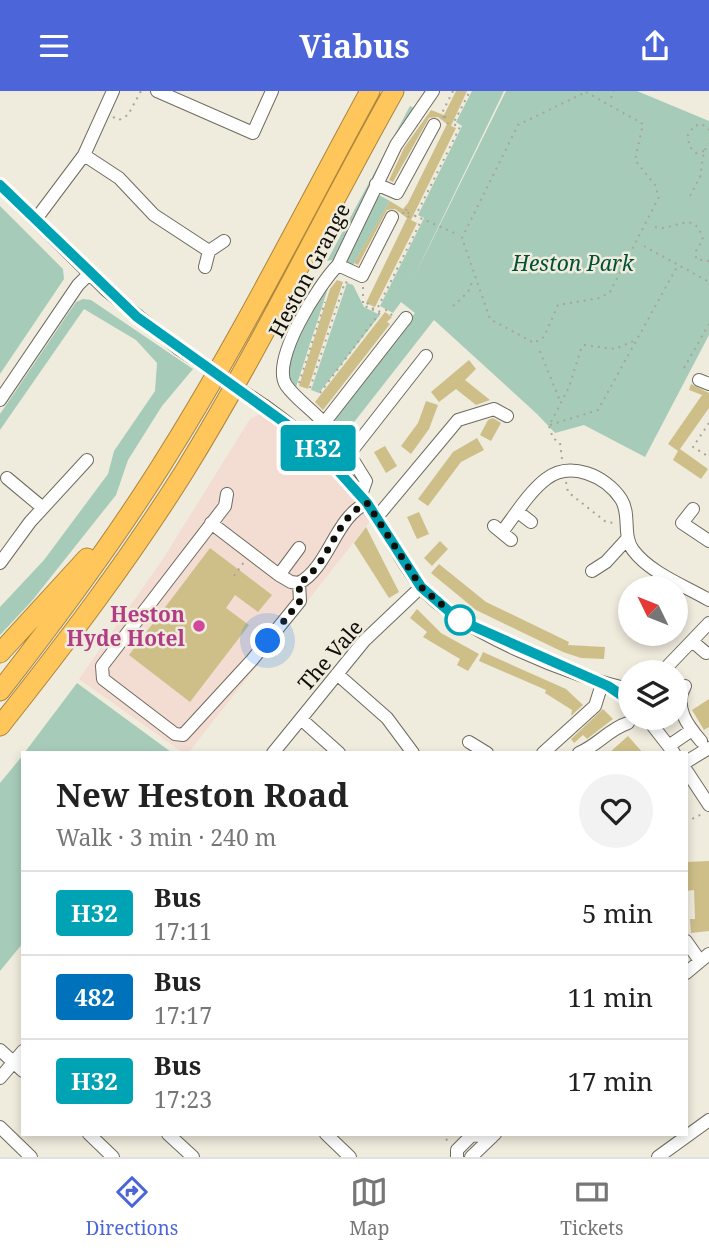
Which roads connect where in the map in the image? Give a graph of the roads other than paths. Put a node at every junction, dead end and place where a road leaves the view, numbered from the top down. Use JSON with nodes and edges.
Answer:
{"nodes":[{"id":1,"x":113,"y":91,"type":"edge"},
{"id":2,"x":157,"y":91,"type":"edge"},
{"id":3,"x":272,"y":91,"type":"edge"},
{"id":4,"x":370,"y":91,"type":"edge"},
{"id":5,"x":394,"y":91,"type":"edge"},
{"id":6,"x":433,"y":91,"type":"edge"},
{"id":7,"x":442,"y":120,"type":"road end"},
{"id":8,"x":84,"y":155,"type":"junction"},
{"id":9,"x":376,"y":184,"type":"junction"},
{"id":10,"x":0,"y":185,"type":"edge"},
{"id":11,"x":397,"y":215,"type":"road end"},
{"id":12,"x":36,"y":219,"type":"junction"},
{"id":13,"x":223,"y":241,"type":"dead end"},
{"id":14,"x":209,"y":251,"type":"junction"},
{"id":15,"x":338,"y":265,"type":"junction"},
{"id":16,"x":205,"y":267,"type":"dead end"},
{"id":17,"x":89,"y":274,"type":"junction"},
{"id":18,"x":404,"y":321,"type":"road end"},
{"id":19,"x":426,"y":356,"type":"dead end"},
{"id":20,"x":0,"y":400,"type":"edge"},
{"id":21,"x":507,"y":416,"type":"dead end"},
{"id":22,"x":324,"y":423,"type":"junction"},
{"id":23,"x":350,"y":453,"type":"junction"},
{"id":24,"x":169,"y":454,"type":"junction"},
{"id":25,"x":87,"y":460,"type":"dead end"},
{"id":26,"x":546,"y":464,"type":"dead end"},
{"id":27,"x":560,"y":472,"type":"junction"},
{"id":28,"x":7,"y":478,"type":"dead end"},
{"id":29,"x":227,"y":494,"type":"dead end"},
{"id":30,"x":364,"y":499,"type":"junction"},
{"id":31,"x":43,"y":508,"type":"junction"},
{"id":32,"x":693,"y":509,"type":"dead end"},
{"id":33,"x":518,"y":512,"type":"junction"},
{"id":34,"x":377,"y":517,"type":"junction"},
{"id":35,"x":531,"y":522,"type":"dead end"},
{"id":36,"x":211,"y":523,"type":"junction"},
{"id":37,"x":502,"y":533,"type":"dead end"},
{"id":38,"x":627,"y":539,"type":"junction"},
{"id":39,"x":709,"y":541,"type":"edge"},
{"id":40,"x":299,"y":548,"type":"dead end"},
{"id":41,"x":0,"y":563,"type":"edge"},
{"id":42,"x":592,"y":571,"type":"dead end"},
{"id":43,"x":279,"y":575,"type":"junction"},
{"id":44,"x":299,"y":583,"type":"junction"},
{"id":45,"x":421,"y":587,"type":"junction"},
{"id":46,"x":709,"y":600,"type":"edge"},
{"id":47,"x":708,"y":625,"type":"edge"},
{"id":48,"x":693,"y":642,"type":"junction"},
{"id":49,"x":0,"y":653,"type":"edge"},
{"id":50,"x":706,"y":653,"type":"dead end"},
{"id":51,"x":676,"y":660,"type":"edge"},
{"id":52,"x":337,"y":674,"type":"junction"},
{"id":53,"x":605,"y":685,"type":"junction"},
{"id":54,"x":618,"y":687,"type":"edge"},
{"id":55,"x":0,"y":691,"type":"edge"},
{"id":56,"x":618,"y":693,"type":"edge"},
{"id":57,"x":301,"y":719,"type":"junction"},
{"id":58,"x":688,"y":722,"type":"edge"},
{"id":59,"x":0,"y":726,"type":"edge"},
{"id":60,"x":618,"y":726,"type":"edge"},
{"id":61,"x":624,"y":730,"type":"edge"},
{"id":62,"x":660,"y":730,"type":"edge"},
{"id":63,"x":692,"y":730,"type":"junction"},
{"id":64,"x":470,"y":742,"type":"dead end"},
{"id":65,"x":705,"y":744,"type":"edge"},
{"id":66,"x":672,"y":749,"type":"edge"},
{"id":67,"x":275,"y":751,"type":"edge"},
{"id":68,"x":338,"y":751,"type":"edge"},
{"id":69,"x":412,"y":751,"type":"edge"},
{"id":70,"x":484,"y":751,"type":"edge"},
{"id":71,"x":545,"y":751,"type":"edge"},
{"id":72,"x":584,"y":751,"type":"edge"},
{"id":73,"x":602,"y":751,"type":"edge"},
{"id":74,"x":688,"y":769,"type":"edge"},
{"id":75,"x":688,"y":772,"type":"edge"},
{"id":76,"x":709,"y":805,"type":"edge"},
{"id":77,"x":688,"y":943,"type":"edge"},
{"id":78,"x":705,"y":957,"type":"edge"},
{"id":79,"x":688,"y":971,"type":"edge"},
{"id":80,"x":0,"y":1050,"type":"edge"},
{"id":81,"x":18,"y":1067,"type":"edge"},
{"id":82,"x":0,"y":1078,"type":"edge"},
{"id":83,"x":709,"y":1120,"type":"edge"},
{"id":84,"x":0,"y":1126,"type":"edge"},
{"id":85,"x":688,"y":1135,"type":"edge"},
{"id":86,"x":91,"y":1136,"type":"edge"},
{"id":87,"x":170,"y":1136,"type":"edge"},
{"id":88,"x":328,"y":1136,"type":"edge"},
{"id":89,"x":471,"y":1136,"type":"edge"},
{"id":90,"x":493,"y":1136,"type":"edge"},
{"id":91,"x":687,"y":1136,"type":"edge"},
{"id":92,"x":31,"y":1157,"type":"edge"},
{"id":93,"x":113,"y":1157,"type":"edge"},
{"id":94,"x":192,"y":1157,"type":"edge"},
{"id":95,"x":350,"y":1157,"type":"edge"},
{"id":96,"x":457,"y":1157,"type":"edge"},
{"id":97,"x":471,"y":1157,"type":"edge"},
{"id":98,"x":658,"y":1157,"type":"edge"}],
"edges":[{"from":1,"to":8,"type":"street"},
{"from":2,"to":3,"type":"street"},
{"from":4,"to":24,"type":"highway"},
{"from":5,"to":59,"type":"highway"},
{"from":6,"to":9,"type":"street","name":"Heston Grange"},
{"from":7,"to":9,"type":"street"},
{"from":8,"to":12,"type":"street"},
{"from":8,"to":14,"type":"street"},
{"from":9,"to":15,"type":"street","name":"Heston Grange"},
{"from":10,"to":12,"type":"street"},
{"from":11,"to":15,"type":"street"},
{"from":12,"to":17,"type":"street"},
{"from":13,"to":14,"type":"street"},
{"from":14,"to":16,"type":"street"},
{"from":15,"to":22,"type":"street","name":"Heston Grange"},
{"from":17,"to":20,"type":"street"},
{"from":17,"to":30,"type":"street","bridge":true},
{"from":18,"to":22,"type":"street"},
{"from":19,"to":23,"type":"street"},
{"from":21,"to":34,"type":"street"},
{"from":22,"to":23,"type":"street","name":"Heston Grange"},
{"from":23,"to":30,"type":"street","name":"Heston Grange"},
{"from":24,"to":49,"type":"highway"},
{"from":24,"to":55,"type":"highway"},
{"from":25,"to":31,"type":"street"},
{"from":26,"to":27,"type":"street"},
{"from":27,"to":33,"type":"street"},
{"from":27,"to":38,"type":"street"},
{"from":28,"to":31,"type":"street"},
{"from":29,"to":36,"type":"street"},
{"from":30,"to":34,"type":"street"},
{"from":30,"to":44,"type":"street"},
{"from":31,"to":41,"type":"street"},
{"from":32,"to":39,"type":"street"},
{"from":33,"to":35,"type":"street"},
{"from":33,"to":37,"type":"street"},
{"from":34,"to":45,"type":"street"},
{"from":36,"to":43,"type":"street"},
{"from":36,"to":44,"type":"street"},
{"from":38,"to":42,"type":"street"},
{"from":38,"to":46,"type":"street"},
{"from":40,"to":43,"type":"street"},
{"from":43,"to":44,"type":"street"},
{"from":45,"to":52,"type":"street","name":"The Vale"},
{"from":45,"to":53,"type":"street"},
{"from":47,"to":48,"type":"street"},
{"from":48,"to":50,"type":"street"},
{"from":48,"to":51,"type":"street"},
{"from":52,"to":57,"type":"street","name":"The Vale"},
{"from":52,"to":69,"type":"street"},
{"from":53,"to":54,"type":"street"},
{"from":53,"to":56,"type":"street"},
{"from":53,"to":71,"type":"street"},
{"from":57,"to":67,"type":"street","name":"The Vale"},
{"from":57,"to":68,"type":"street"},
{"from":58,"to":63,"type":"street"},
{"from":60,"to":72,"type":"street"},
{"from":61,"to":73,"type":"street"},
{"from":62,"to":66,"type":"street"},
{"from":63,"to":65,"type":"street"},
{"from":63,"to":66,"type":"street"},
{"from":64,"to":70,"type":"street"},
{"from":65,"to":74,"type":"street"},
{"from":75,"to":76,"type":"street"},
{"from":77,"to":78,"type":"street"},
{"from":78,"to":79,"type":"street"},
{"from":80,"to":81,"type":"street"},
{"from":81,"to":82,"type":"street"},
{"from":83,"to":85,"type":"street"},
{"from":84,"to":92,"type":"street"},
{"from":86,"to":93,"type":"street"},
{"from":87,"to":94,"type":"street"},
{"from":88,"to":95,"type":"street"},
{"from":89,"to":96,"type":"street"},
{"from":90,"to":97,"type":"street"},
{"from":91,"to":98,"type":"street"}]}
